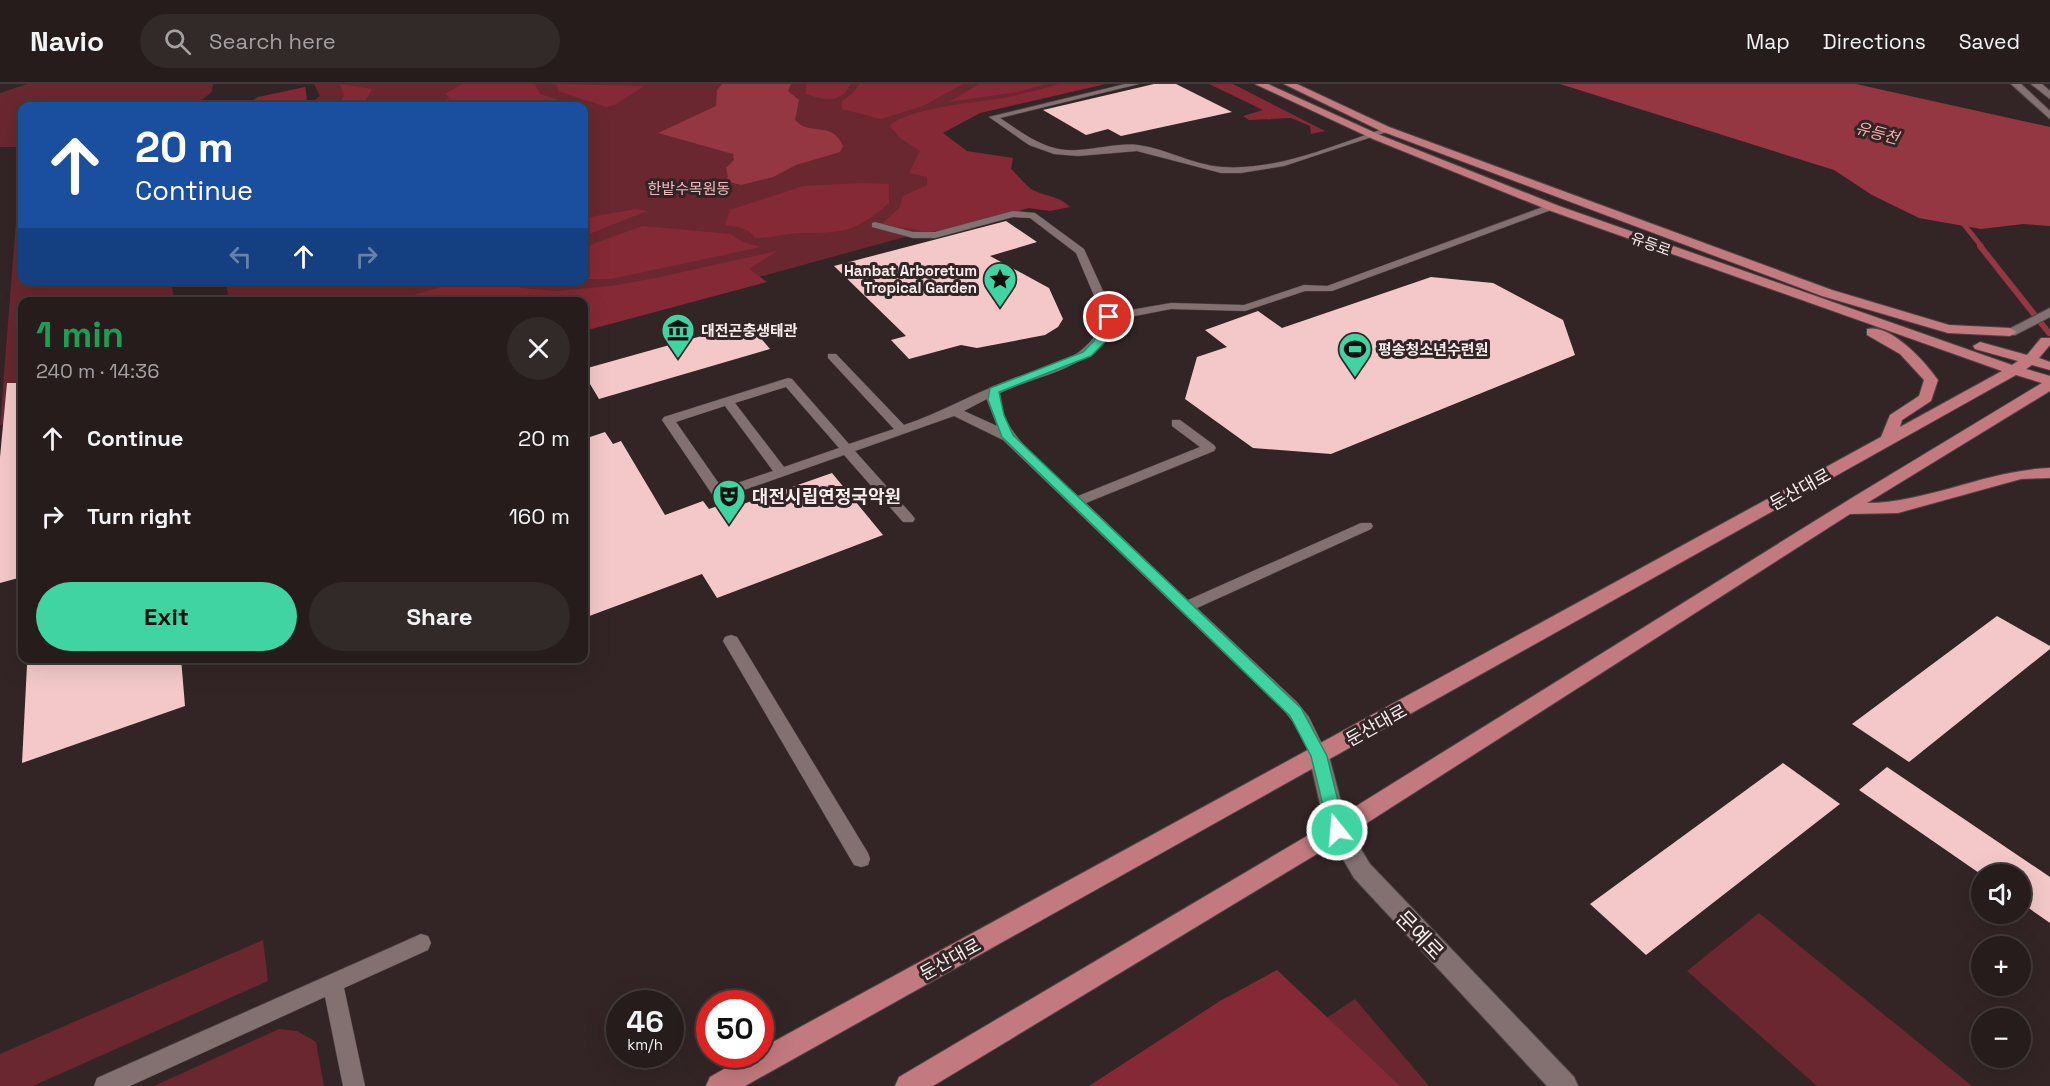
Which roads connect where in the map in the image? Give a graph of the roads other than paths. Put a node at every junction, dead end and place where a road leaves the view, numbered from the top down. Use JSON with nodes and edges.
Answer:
{"nodes":[{"id":1,"x":1135,"y":84,"type":"edge"},
{"id":2,"x":1260,"y":84,"type":"edge"},
{"id":3,"x":1289,"y":84,"type":"edge"},
{"id":4,"x":2016,"y":84,"type":"edge"},
{"id":5,"x":2036,"y":84,"type":"edge"},
{"id":6,"x":2050,"y":96,"type":"edge"},
{"id":7,"x":2050,"y":116,"type":"edge"},
{"id":8,"x":1389,"y":130,"type":"junction"},
{"id":9,"x":1371,"y":136,"type":"junction"},
{"id":10,"x":1551,"y":207,"type":"junction"},
{"id":11,"x":875,"y":225,"type":"dead end"},
{"id":12,"x":1831,"y":294,"type":"junction"},
{"id":13,"x":1815,"y":302,"type":"junction"},
{"id":14,"x":2050,"y":312,"type":"edge"},
{"id":15,"x":1109,"y":317,"type":"junction"},
{"id":16,"x":2048,"y":339,"type":"edge"},
{"id":17,"x":832,"y":356,"type":"dead end"},
{"id":18,"x":2030,"y":360,"type":"junction"},
{"id":19,"x":2050,"y":366,"type":"edge"},
{"id":20,"x":2014,"y":370,"type":"junction"},
{"id":21,"x":2050,"y":383,"type":"edge"},
{"id":22,"x":994,"y":391,"type":"junction"},
{"id":23,"x":727,"y":401,"type":"junction"},
{"id":24,"x":951,"y":411,"type":"junction"},
{"id":25,"x":1176,"y":423,"type":"dead end"},
{"id":26,"x":902,"y":430,"type":"junction"},
{"id":27,"x":1008,"y":437,"type":"junction"},
{"id":28,"x":1888,"y":440,"type":"junction"},
{"id":29,"x":846,"y":449,"type":"junction"},
{"id":30,"x":782,"y":472,"type":"junction"},
{"id":31,"x":2050,"y":473,"type":"edge"},
{"id":32,"x":1076,"y":502,"type":"junction"},
{"id":33,"x":1846,"y":509,"type":"junction"},
{"id":34,"x":908,"y":519,"type":"dead end"},
{"id":35,"x":1366,"y":526,"type":"dead end"},
{"id":36,"x":1186,"y":607,"type":"junction"},
{"id":37,"x":730,"y":641,"type":"dead end"},
{"id":38,"x":1319,"y":756,"type":"junction"},
{"id":39,"x":1337,"y":830,"type":"junction"},
{"id":40,"x":861,"y":859,"type":"dead end"},
{"id":41,"x":421,"y":943,"type":"dead end"},
{"id":42,"x":333,"y":983,"type":"junction"},
{"id":43,"x":105,"y":1086,"type":"edge"},
{"id":44,"x":354,"y":1086,"type":"edge"},
{"id":45,"x":719,"y":1086,"type":"edge"},
{"id":46,"x":908,"y":1086,"type":"edge"},
{"id":47,"x":1565,"y":1086,"type":"edge"}],
"edges":[{"from":1,"to":9,"type":"lane"},
{"from":2,"to":9,"type":"main road","name":"유등로"},
{"from":3,"to":8,"type":"main road","name":"유등로"},
{"from":4,"to":7,"type":"main road"},
{"from":5,"to":6,"type":"main road"},
{"from":8,"to":9,"type":"lane"},
{"from":8,"to":12,"type":"main road","name":"유등로"},
{"from":9,"to":10,"type":"main road","name":"유등로"},
{"from":10,"to":13,"type":"main road","name":"유등로"},
{"from":10,"to":15,"type":"lane"},
{"from":11,"to":15,"type":"lane"},
{"from":12,"to":14,"type":"main road"},
{"from":12,"to":18,"type":"main road","name":"유등로"},
{"from":13,"to":20,"type":"main road","name":"유등로"},
{"from":13,"to":28,"type":"main road"},
{"from":15,"to":22,"type":"lane"},
{"from":16,"to":18,"type":"main road","name":"둔산대로"},
{"from":17,"to":26,"type":"lane"},
{"from":18,"to":19,"type":"main road","name":"유등로"},
{"from":18,"to":20,"type":"main road","name":"둔산대로"},
{"from":20,"to":21,"type":"main road","name":"유등로"},
{"from":20,"to":28,"type":"main road","name":"둔산대로"},
{"from":21,"to":33,"type":"main road"},
{"from":22,"to":24,"type":"lane"},
{"from":22,"to":27,"type":"lane"},
{"from":23,"to":29,"type":"lane"},
{"from":23,"to":30,"type":"lane"},
{"from":23,"to":30,"type":"lane"},
{"from":24,"to":26,"type":"lane"},
{"from":24,"to":27,"type":"lane"},
{"from":25,"to":32,"type":"lane"},
{"from":26,"to":29,"type":"lane"},
{"from":27,"to":32,"type":"lane"},
{"from":28,"to":38,"type":"main road","name":"둔산대로"},
{"from":29,"to":30,"type":"lane"},
{"from":29,"to":34,"type":"lane"},
{"from":31,"to":33,"type":"main road"},
{"from":32,"to":36,"type":"lane"},
{"from":33,"to":39,"type":"main road"},
{"from":35,"to":36,"type":"lane"},
{"from":36,"to":38,"type":"lane"},
{"from":37,"to":40,"type":"lane"},
{"from":38,"to":39,"type":"main road","name":"문예로"},
{"from":38,"to":45,"type":"main road","name":"둔산대로"},
{"from":39,"to":46,"type":"main road"},
{"from":39,"to":47,"type":"main road","name":"문예로"},
{"from":41,"to":42,"type":"lane"},
{"from":42,"to":43,"type":"lane"},
{"from":42,"to":44,"type":"lane"}]}
